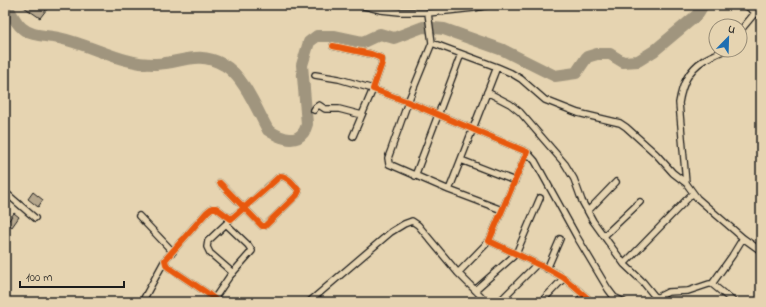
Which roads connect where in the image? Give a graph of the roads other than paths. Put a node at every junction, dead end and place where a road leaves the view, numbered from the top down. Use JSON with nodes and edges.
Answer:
{"nodes":[{"id":1,"x":360,"y":5,"type":"edge"},
{"id":2,"x":488,"y":5,"type":"edge"},
{"id":3,"x":745,"y":5,"type":"edge"},
{"id":4,"x":759,"y":14,"type":"edge"},
{"id":5,"x":429,"y":16,"type":"junction"},
{"id":6,"x":748,"y":24,"type":"edge"},
{"id":7,"x":432,"y":43,"type":"junction"},
{"id":8,"x":333,"y":46,"type":"dead end"},
{"id":9,"x":461,"y":54,"type":"junction"},
{"id":10,"x":709,"y":58,"type":"edge"},
{"id":11,"x":497,"y":67,"type":"junction"},
{"id":12,"x":315,"y":75,"type":"dead end"},
{"id":13,"x":372,"y":89,"type":"junction"},
{"id":14,"x":487,"y":92,"type":"junction"},
{"id":15,"x":408,"y":102,"type":"junction"},
{"id":16,"x":314,"y":110,"type":"dead end"},
{"id":17,"x":362,"y":115,"type":"junction"},
{"id":18,"x":438,"y":115,"type":"junction"},
{"id":19,"x":473,"y":130,"type":"junction"},
{"id":20,"x":353,"y":136,"type":"dead end"},
{"id":21,"x":527,"y":152,"type":"junction"},
{"id":22,"x":461,"y":160,"type":"junction"},
{"id":23,"x":415,"y":176,"type":"junction"},
{"id":24,"x":515,"y":181,"type":"junction"},
{"id":25,"x":616,"y":182,"type":"dead end"},
{"id":26,"x":220,"y":183,"type":"dead end"},
{"id":27,"x":686,"y":183,"type":"junction"},
{"id":28,"x":449,"y":190,"type":"junction"},
{"id":29,"x":5,"y":192,"type":"edge"},
{"id":30,"x":693,"y":193,"type":"junction"},
{"id":31,"x":540,"y":198,"type":"dead end"},
{"id":32,"x":640,"y":202,"type":"dead end"},
{"id":33,"x":244,"y":207,"type":"junction"},
{"id":34,"x":502,"y":210,"type":"junction"},
{"id":35,"x":588,"y":211,"type":"junction"},
{"id":36,"x":139,"y":216,"type":"dead end"},
{"id":37,"x":35,"y":218,"type":"dead end"},
{"id":38,"x":231,"y":219,"type":"junction"},
{"id":39,"x":226,"y":224,"type":"junction"},
{"id":40,"x":604,"y":236,"type":"junction"},
{"id":41,"x":743,"y":238,"type":"junction"},
{"id":42,"x":560,"y":239,"type":"dead end"},
{"id":43,"x":489,"y":241,"type":"junction"},
{"id":44,"x":761,"y":251,"type":"edge"},
{"id":45,"x":173,"y":252,"type":"junction"},
{"id":46,"x":516,"y":254,"type":"junction"},
{"id":47,"x":165,"y":260,"type":"junction"},
{"id":48,"x":537,"y":264,"type":"junction"},
{"id":49,"x":624,"y":264,"type":"junction"},
{"id":50,"x":547,"y":269,"type":"junction"},
{"id":51,"x":233,"y":273,"type":"junction"},
{"id":52,"x":458,"y":273,"type":"junction"},
{"id":53,"x":564,"y":278,"type":"junction"},
{"id":54,"x":712,"y":284,"type":"junction"},
{"id":55,"x":475,"y":290,"type":"junction"},
{"id":56,"x":584,"y":295,"type":"junction"},
{"id":57,"x":216,"y":300,"type":"edge"},
{"id":58,"x":654,"y":300,"type":"edge"},
{"id":59,"x":142,"y":302,"type":"edge"},
{"id":60,"x":308,"y":302,"type":"edge"},
{"id":61,"x":487,"y":302,"type":"edge"},
{"id":62,"x":499,"y":302,"type":"edge"},
{"id":63,"x":541,"y":302,"type":"edge"},
{"id":64,"x":578,"y":302,"type":"edge"},
{"id":65,"x":592,"y":302,"type":"edge"},
{"id":66,"x":624,"y":302,"type":"edge"},
{"id":67,"x":734,"y":302,"type":"edge"}],
"edges":[{"from":1,"to":5,"type":"street"},
{"from":2,"to":5,"type":"street"},
{"from":3,"to":4,"type":"street"},
{"from":4,"to":6,"type":"street"},
{"from":5,"to":7,"type":"street"},
{"from":7,"to":9,"type":"street"},
{"from":7,"to":15,"type":"street"},
{"from":8,"to":13,"type":"street"},
{"from":9,"to":11,"type":"street"},
{"from":9,"to":18,"type":"street"},
{"from":10,"to":27,"type":"street"},
{"from":11,"to":14,"type":"street"},
{"from":11,"to":27,"type":"street"},
{"from":12,"to":13,"type":"street"},
{"from":13,"to":15,"type":"street"},
{"from":13,"to":17,"type":"street"},
{"from":14,"to":19,"type":"street"},
{"from":14,"to":35,"type":"street"},
{"from":15,"to":18,"type":"street"},
{"from":15,"to":23,"type":"street"},
{"from":16,"to":17,"type":"street"},
{"from":17,"to":20,"type":"street"},
{"from":18,"to":19,"type":"street"},
{"from":18,"to":23,"type":"street"},
{"from":19,"to":21,"type":"street"},
{"from":19,"to":22,"type":"street"},
{"from":21,"to":24,"type":"street"},
{"from":21,"to":66,"type":"street"},
{"from":22,"to":24,"type":"street"},
{"from":22,"to":28,"type":"street"},
{"from":23,"to":28,"type":"street"},
{"from":24,"to":34,"type":"street"},
{"from":25,"to":35,"type":"street"},
{"from":26,"to":33,"type":"street"},
{"from":27,"to":30,"type":"street"},
{"from":28,"to":34,"type":"street"},
{"from":29,"to":37,"type":"street"},
{"from":30,"to":41,"type":"street"},
{"from":30,"to":49,"type":"street"},
{"from":31,"to":46,"type":"street"},
{"from":32,"to":40,"type":"street"},
{"from":33,"to":33,"type":"street"},
{"from":33,"to":38,"type":"street"},
{"from":34,"to":43,"type":"street"},
{"from":35,"to":40,"type":"street"},
{"from":36,"to":45,"type":"street"},
{"from":38,"to":39,"type":"street"},
{"from":38,"to":45,"type":"street"},
{"from":39,"to":51,"type":"street"},
{"from":39,"to":51,"type":"street"},
{"from":40,"to":49,"type":"street"},
{"from":41,"to":44,"type":"street"},
{"from":41,"to":54,"type":"street"},
{"from":42,"to":50,"type":"street"},
{"from":43,"to":46,"type":"street"},
{"from":43,"to":52,"type":"street"},
{"from":45,"to":47,"type":"street"},
{"from":46,"to":48,"type":"street"},
{"from":46,"to":55,"type":"street"},
{"from":47,"to":57,"type":"street"},
{"from":47,"to":59,"type":"street"},
{"from":48,"to":50,"type":"street"},
{"from":48,"to":62,"type":"street"},
{"from":49,"to":58,"type":"street"},
{"from":50,"to":53,"type":"street"},
{"from":51,"to":57,"type":"street"},
{"from":52,"to":55,"type":"street"},
{"from":52,"to":60,"type":"street"},
{"from":53,"to":56,"type":"street"},
{"from":53,"to":63,"type":"street"},
{"from":54,"to":58,"type":"street"},
{"from":54,"to":67,"type":"street"},
{"from":55,"to":61,"type":"street"},
{"from":56,"to":64,"type":"street"},
{"from":56,"to":65,"type":"street"}]}
